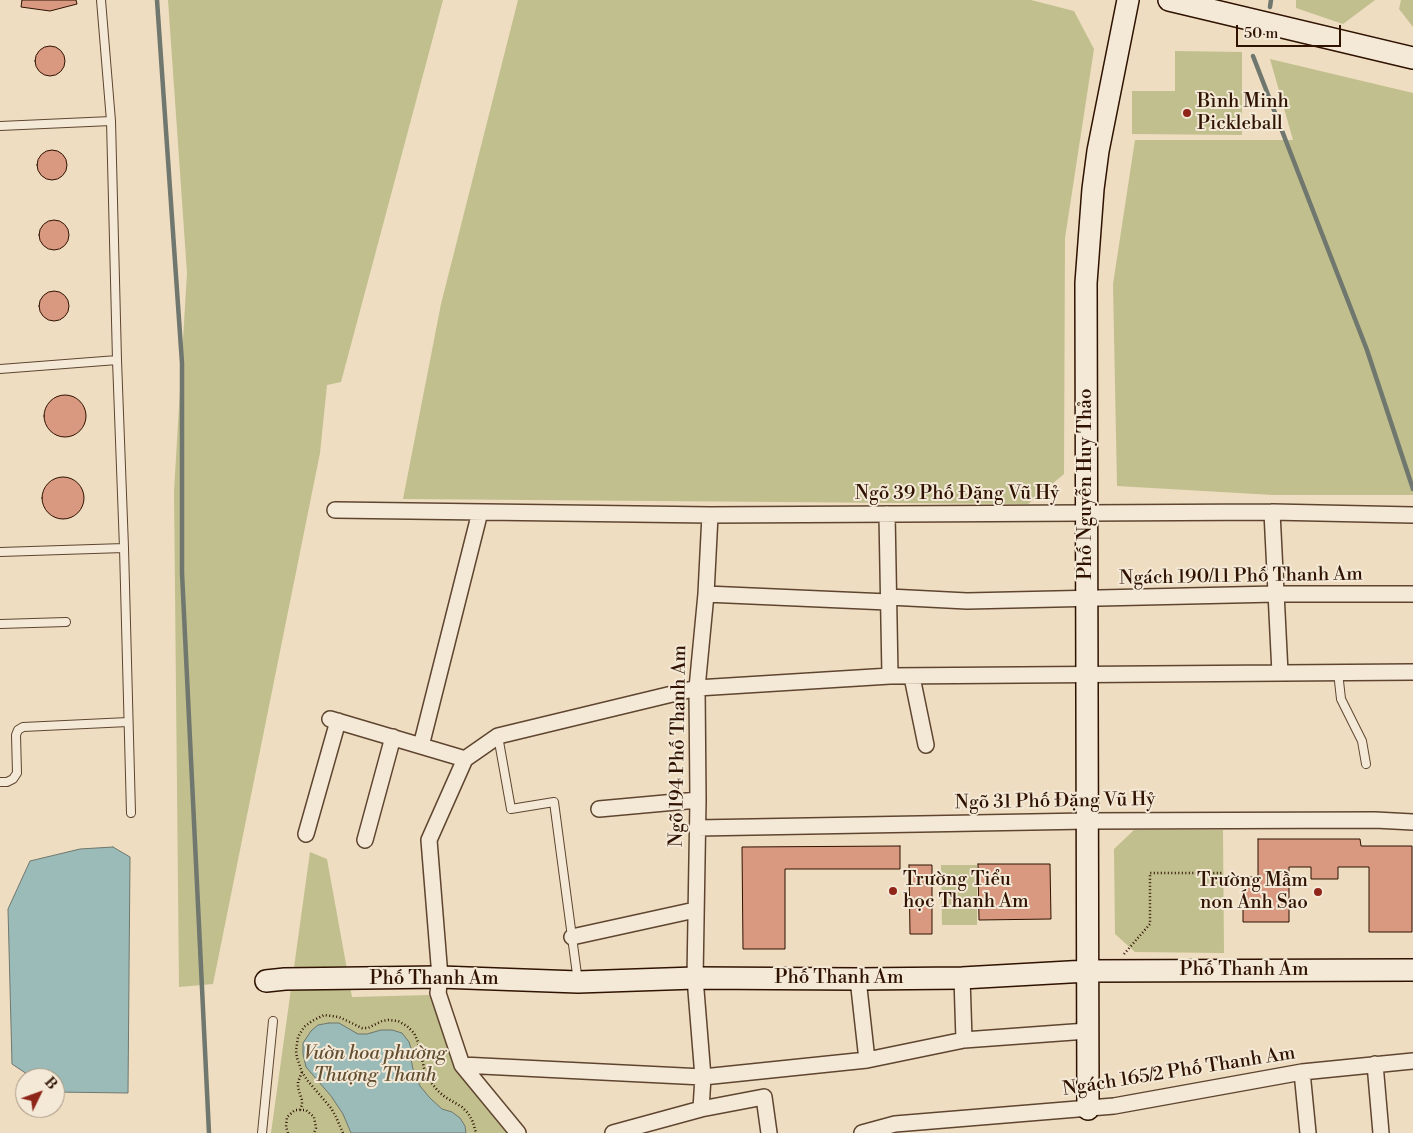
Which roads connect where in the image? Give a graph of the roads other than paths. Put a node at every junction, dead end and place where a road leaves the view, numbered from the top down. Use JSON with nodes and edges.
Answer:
{"nodes":[{"id":1,"x":101,"y":0,"type":"edge"},
{"id":2,"x":1128,"y":0,"type":"edge"},
{"id":3,"x":1169,"y":0,"type":"edge"},
{"id":4,"x":1413,"y":58,"type":"edge"},
{"id":5,"x":111,"y":121,"type":"junction"},
{"id":6,"x":0,"y":126,"type":"edge"},
{"id":7,"x":116,"y":360,"type":"junction"},
{"id":8,"x":0,"y":369,"type":"edge"},
{"id":9,"x":335,"y":510,"type":"dead end"},
{"id":10,"x":480,"y":512,"type":"junction"},
{"id":11,"x":1272,"y":512,"type":"junction"},
{"id":12,"x":1086,"y":513,"type":"junction"},
{"id":13,"x":887,"y":514,"type":"junction"},
{"id":14,"x":710,"y":515,"type":"junction"},
{"id":15,"x":1413,"y":515,"type":"edge"},
{"id":16,"x":124,"y":548,"type":"junction"},
{"id":17,"x":0,"y":552,"type":"edge"},
{"id":18,"x":706,"y":594,"type":"junction"},
{"id":19,"x":1276,"y":594,"type":"junction"},
{"id":20,"x":1413,"y":594,"type":"edge"},
{"id":21,"x":1086,"y":599,"type":"junction"},
{"id":22,"x":888,"y":600,"type":"junction"},
{"id":23,"x":66,"y":622,"type":"dead end"},
{"id":24,"x":0,"y":624,"type":"edge"},
{"id":25,"x":1338,"y":672,"type":"junction"},
{"id":26,"x":1413,"y":672,"type":"edge"},
{"id":27,"x":1280,"y":673,"type":"junction"},
{"id":28,"x":1086,"y":675,"type":"junction"},
{"id":29,"x":890,"y":676,"type":"junction"},
{"id":30,"x":912,"y":677,"type":"junction"},
{"id":31,"x":696,"y":688,"type":"junction"},
{"id":32,"x":128,"y":722,"type":"junction"},
{"id":33,"x":498,"y":736,"type":"junction"},
{"id":34,"x":393,"y":738,"type":"junction"},
{"id":35,"x":926,"y":744,"type":"dead end"},
{"id":36,"x":421,"y":746,"type":"junction"},
{"id":37,"x":465,"y":759,"type":"junction"},
{"id":38,"x":1366,"y":764,"type":"dead end"},
{"id":39,"x":0,"y":782,"type":"edge"},
{"id":40,"x":698,"y":800,"type":"junction"},
{"id":41,"x":599,"y":809,"type":"dead end"},
{"id":42,"x":131,"y":813,"type":"dead end"},
{"id":43,"x":1087,"y":821,"type":"junction"},
{"id":44,"x":1413,"y":822,"type":"edge"},
{"id":45,"x":697,"y":828,"type":"junction"},
{"id":46,"x":306,"y":834,"type":"dead end"},
{"id":47,"x":365,"y":840,"type":"dead end"},
{"id":48,"x":695,"y":910,"type":"junction"},
{"id":49,"x":572,"y":937,"type":"junction"},
{"id":50,"x":1413,"y":970,"type":"edge"},
{"id":51,"x":1087,"y":971,"type":"junction"},
{"id":52,"x":440,"y":977,"type":"junction"},
{"id":53,"x":695,"y":978,"type":"junction"},
{"id":54,"x":962,"y":978,"type":"junction"},
{"id":55,"x":858,"y":979,"type":"junction"},
{"id":56,"x":266,"y":981,"type":"dead end"},
{"id":57,"x":578,"y":982,"type":"junction"},
{"id":58,"x":273,"y":1021,"type":"dead end"},
{"id":59,"x":1088,"y":1031,"type":"junction"},
{"id":60,"x":964,"y":1040,"type":"junction"},
{"id":61,"x":867,"y":1060,"type":"junction"},
{"id":62,"x":1413,"y":1061,"type":"edge"},
{"id":63,"x":1375,"y":1064,"type":"junction"},
{"id":64,"x":462,"y":1065,"type":"junction"},
{"id":65,"x":1302,"y":1072,"type":"junction"},
{"id":66,"x":703,"y":1077,"type":"junction"},
{"id":67,"x":701,"y":1109,"type":"junction"},
{"id":68,"x":1088,"y":1109,"type":"junction"},
{"id":69,"x":969,"y":1126,"type":"edge"},
{"id":70,"x":262,"y":1133,"type":"edge"},
{"id":71,"x":518,"y":1133,"type":"edge"},
{"id":72,"x":613,"y":1133,"type":"edge"},
{"id":73,"x":769,"y":1133,"type":"edge"},
{"id":74,"x":862,"y":1133,"type":"edge"},
{"id":75,"x":1308,"y":1133,"type":"edge"},
{"id":76,"x":1381,"y":1133,"type":"edge"}],
"edges":[{"from":1,"to":5,"type":"lane"},
{"from":2,"to":12,"type":"street","name":"Phố Nguyễn Huy Thảo"},
{"from":3,"to":4,"type":"street"},
{"from":5,"to":6,"type":"lane"},
{"from":5,"to":7,"type":"lane"},
{"from":7,"to":8,"type":"lane"},
{"from":7,"to":16,"type":"lane"},
{"from":9,"to":10,"type":"street","name":"Ngõ 39 Phố Đặng Vũ Hỷ"},
{"from":10,"to":14,"type":"street","name":"Ngõ 39 Phố Đặng Vũ Hỷ"},
{"from":10,"to":36,"type":"street"},
{"from":11,"to":12,"type":"street","name":"Ngõ 39 Phố Đặng Vũ Hỷ"},
{"from":11,"to":15,"type":"street","name":"Ngõ 39 Phố Đặng Vũ Hỷ"},
{"from":11,"to":19,"type":"street"},
{"from":12,"to":13,"type":"street","name":"Ngõ 39 Phố Đặng Vũ Hỷ"},
{"from":12,"to":21,"type":"street","name":"Phố Nguyễn Huy Thảo"},
{"from":13,"to":14,"type":"street","name":"Ngõ 39 Phố Đặng Vũ Hỷ"},
{"from":13,"to":22,"type":"street"},
{"from":14,"to":18,"type":"street","name":"Ngõ 194 Phố Thanh Am"},
{"from":16,"to":17,"type":"lane"},
{"from":16,"to":32,"type":"lane"},
{"from":18,"to":22,"type":"street","name":"Ngách 190/11 Phố Thanh Am"},
{"from":18,"to":31,"type":"street","name":"Ngõ 194 Phố Thanh Am"},
{"from":19,"to":20,"type":"street","name":"Ngách 190/11 Phố Thanh Am"},
{"from":19,"to":21,"type":"street","name":"Ngách 190/11 Phố Thanh Am"},
{"from":19,"to":27,"type":"street"},
{"from":21,"to":22,"type":"street","name":"Ngách 190/11 Phố Thanh Am"},
{"from":21,"to":28,"type":"street","name":"Phố Nguyễn Huy Thảo"},
{"from":22,"to":29,"type":"street"},
{"from":23,"to":24,"type":"lane"},
{"from":25,"to":26,"type":"street"},
{"from":25,"to":27,"type":"street"},
{"from":25,"to":38,"type":"lane"},
{"from":27,"to":28,"type":"street"},
{"from":28,"to":30,"type":"street"},
{"from":28,"to":43,"type":"street","name":"Phố Nguyễn Huy Thảo"},
{"from":29,"to":30,"type":"street"},
{"from":29,"to":31,"type":"street"},
{"from":30,"to":35,"type":"street"},
{"from":31,"to":33,"type":"street"},
{"from":31,"to":40,"type":"street","name":"Ngõ 194 Phố Thanh Am"},
{"from":32,"to":39,"type":"lane"},
{"from":32,"to":42,"type":"lane"},
{"from":33,"to":37,"type":"street"},
{"from":33,"to":49,"type":"lane"},
{"from":34,"to":36,"type":"street"},
{"from":34,"to":46,"type":"street"},
{"from":34,"to":47,"type":"street"},
{"from":36,"to":37,"type":"street"},
{"from":37,"to":52,"type":"street"},
{"from":40,"to":41,"type":"street"},
{"from":40,"to":45,"type":"street","name":"Ngõ 194 Phố Thanh Am"},
{"from":43,"to":44,"type":"street","name":"Ngõ 31 Phố Đặng Vũ Hỷ"},
{"from":43,"to":45,"type":"street","name":"Ngõ 31 Phố Đặng Vũ Hỷ"},
{"from":43,"to":51,"type":"street","name":"Phố Nguyễn Huy Thảo"},
{"from":45,"to":48,"type":"street","name":"Ngõ 194 Phố Thanh Am"},
{"from":48,"to":49,"type":"street"},
{"from":48,"to":53,"type":"street","name":"Ngõ 194 Phố Thanh Am"},
{"from":49,"to":57,"type":"lane"},
{"from":50,"to":51,"type":"street","name":"Phố Thanh Am"},
{"from":51,"to":54,"type":"street","name":"Phố Thanh Am"},
{"from":51,"to":59,"type":"street","name":"Phố Nguyễn Huy Thảo"},
{"from":52,"to":56,"type":"street","name":"Phố Thanh Am"},
{"from":52,"to":57,"type":"street","name":"Phố Thanh Am"},
{"from":52,"to":64,"type":"street"},
{"from":53,"to":55,"type":"street","name":"Phố Thanh Am"},
{"from":53,"to":57,"type":"street","name":"Phố Thanh Am"},
{"from":53,"to":66,"type":"street","name":"Ngõ 194 Phố Thanh Am"},
{"from":54,"to":55,"type":"street","name":"Phố Thanh Am"},
{"from":54,"to":60,"type":"street"},
{"from":55,"to":61,"type":"street"},
{"from":58,"to":70,"type":"lane"},
{"from":59,"to":60,"type":"street"},
{"from":59,"to":68,"type":"street","name":"Phố Nguyễn Huy Thảo"},
{"from":60,"to":61,"type":"street"},
{"from":61,"to":66,"type":"street"},
{"from":62,"to":63,"type":"street","name":"Ngách 165/2 Phố Thanh Am"},
{"from":63,"to":65,"type":"street","name":"Ngách 165/2 Phố Thanh Am"},
{"from":63,"to":76,"type":"street"},
{"from":64,"to":66,"type":"street"},
{"from":64,"to":71,"type":"street"},
{"from":65,"to":68,"type":"street","name":"Ngách 165/2 Phố Thanh Am"},
{"from":65,"to":75,"type":"street"},
{"from":66,"to":67,"type":"street","name":"Ngõ 194 Phố Thanh Am"},
{"from":67,"to":72,"type":"street"},
{"from":67,"to":73,"type":"street"},
{"from":68,"to":69,"type":"street","name":"Ngách 165/2 Phố Thanh Am"},
{"from":69,"to":74,"type":"street","name":"Ngách 165/2 Phố Thanh Am"}]}
